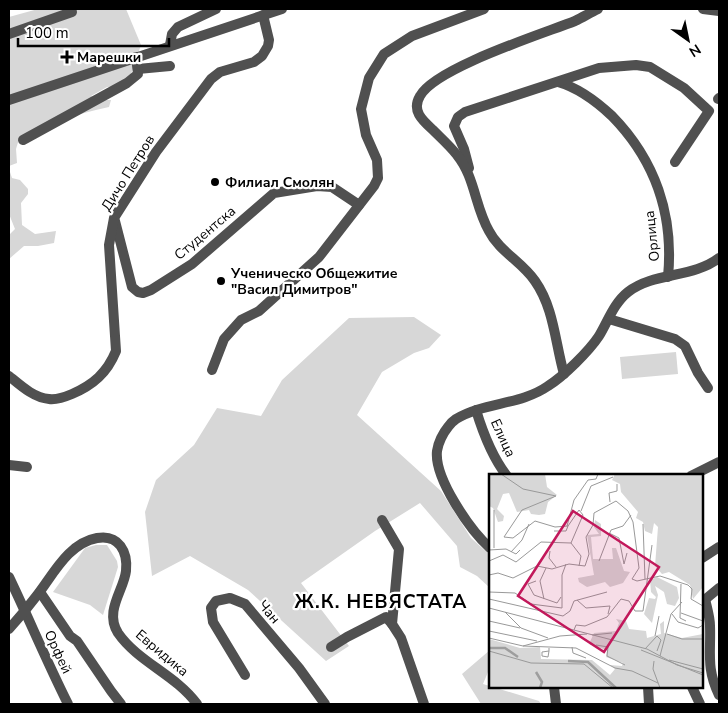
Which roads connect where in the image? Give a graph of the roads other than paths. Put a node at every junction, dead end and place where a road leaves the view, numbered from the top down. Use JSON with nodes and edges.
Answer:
{"nodes":[{"id":1,"x":216,"y":9,"type":"edge"},
{"id":2,"x":282,"y":9,"type":"edge"},
{"id":3,"x":484,"y":9,"type":"edge"},
{"id":4,"x":598,"y":9,"type":"edge"},
{"id":5,"x":703,"y":9,"type":"edge"},
{"id":6,"x":719,"y":11,"type":"edge"},
{"id":7,"x":72,"y":12,"type":"dead end"},
{"id":8,"x":263,"y":15,"type":"junction"},
{"id":9,"x":9,"y":34,"type":"edge"},
{"id":10,"x":170,"y":45,"type":"junction"},
{"id":11,"x":136,"y":57,"type":"junction"},
{"id":12,"x":170,"y":66,"type":"dead end"},
{"id":13,"x":138,"y":69,"type":"junction"},
{"id":14,"x":558,"y":82,"type":"junction"},
{"id":15,"x":9,"y":100,"type":"edge"},
{"id":16,"x":23,"y":140,"type":"dead end"},
{"id":17,"x":675,"y":162,"type":"dead end"},
{"id":18,"x":471,"y":181,"type":"junction"},
{"id":19,"x":359,"y":205,"type":"junction"},
{"id":20,"x":114,"y":218,"type":"junction"},
{"id":21,"x":719,"y":258,"type":"edge"},
{"id":22,"x":668,"y":277,"type":"junction"},
{"id":23,"x":609,"y":318,"type":"junction"},
{"id":24,"x":212,"y":370,"type":"dead end"},
{"id":25,"x":564,"y":374,"type":"junction"},
{"id":26,"x":9,"y":376,"type":"edge"},
{"id":27,"x":708,"y":388,"type":"dead end"},
{"id":28,"x":476,"y":410,"type":"junction"},
{"id":29,"x":719,"y":462,"type":"edge"},
{"id":30,"x":9,"y":465,"type":"edge"},
{"id":31,"x":27,"y":467,"type":"dead end"},
{"id":32,"x":506,"y":474,"type":"edge"},
{"id":33,"x":695,"y":474,"type":"edge"},
{"id":34,"x":382,"y":520,"type":"dead end"},
{"id":35,"x":489,"y":547,"type":"edge"},
{"id":36,"x":719,"y":547,"type":"edge"},
{"id":37,"x":703,"y":557,"type":"edge"},
{"id":38,"x":9,"y":577,"type":"edge"},
{"id":39,"x":719,"y":588,"type":"edge"},
{"id":40,"x":40,"y":592,"type":"junction"},
{"id":41,"x":703,"y":600,"type":"edge"},
{"id":42,"x":25,"y":611,"type":"junction"},
{"id":43,"x":392,"y":624,"type":"junction"},
{"id":44,"x":9,"y":629,"type":"edge"},
{"id":45,"x":331,"y":648,"type":"dead end"},
{"id":46,"x":245,"y":675,"type":"dead end"},
{"id":47,"x":554,"y":688,"type":"edge"},
{"id":48,"x":648,"y":688,"type":"edge"},
{"id":49,"x":692,"y":688,"type":"edge"},
{"id":50,"x":719,"y":694,"type":"edge"},
{"id":51,"x":68,"y":704,"type":"edge"},
{"id":52,"x":121,"y":704,"type":"edge"},
{"id":53,"x":197,"y":704,"type":"edge"},
{"id":54,"x":324,"y":704,"type":"edge"},
{"id":55,"x":424,"y":704,"type":"edge"},
{"id":56,"x":556,"y":704,"type":"edge"},
{"id":57,"x":649,"y":704,"type":"edge"},
{"id":58,"x":700,"y":704,"type":"edge"}],
"edges":[{"from":1,"to":10,"type":"street"},
{"from":2,"to":8,"type":"street"},
{"from":3,"to":19,"type":"street"},
{"from":4,"to":18,"type":"street"},
{"from":5,"to":6,"type":"street"},
{"from":7,"to":9,"type":"street"},
{"from":8,"to":10,"type":"street"},
{"from":8,"to":20,"type":"street","name":"Дичо Петров"},
{"from":10,"to":11,"type":"street"},
{"from":11,"to":13,"type":"street"},
{"from":11,"to":15,"type":"street"},
{"from":12,"to":13,"type":"street"},
{"from":13,"to":16,"type":"street"},
{"from":14,"to":17,"type":"street"},
{"from":14,"to":18,"type":"street"},
{"from":14,"to":22,"type":"street","name":"Орлица"},
{"from":18,"to":25,"type":"street"},
{"from":19,"to":20,"type":"street","name":"Студентска"},
{"from":19,"to":24,"type":"street"},
{"from":20,"to":26,"type":"street","name":"Дичо Петров"},
{"from":21,"to":22,"type":"street"},
{"from":22,"to":23,"type":"street"},
{"from":23,"to":25,"type":"street"},
{"from":23,"to":27,"type":"street"},
{"from":25,"to":28,"type":"street"},
{"from":28,"to":32,"type":"street","name":"Елица"},
{"from":28,"to":35,"type":"street"},
{"from":29,"to":33,"type":"street"},
{"from":30,"to":31,"type":"street"},
{"from":34,"to":43,"type":"street"},
{"from":36,"to":37,"type":"street"},
{"from":38,"to":42,"type":"street"},
{"from":39,"to":41,"type":"street"},
{"from":40,"to":42,"type":"street","name":"Евридика"},
{"from":40,"to":52,"type":"street"},
{"from":40,"to":53,"type":"street","name":"Евридика"},
{"from":41,"to":50,"type":"street"},
{"from":42,"to":44,"type":"street"},
{"from":42,"to":51,"type":"street","name":"Орфей"},
{"from":43,"to":45,"type":"street"},
{"from":43,"to":55,"type":"street"},
{"from":46,"to":54,"type":"street","name":"Чан"},
{"from":47,"to":56,"type":"street"},
{"from":48,"to":57,"type":"street"},
{"from":49,"to":58,"type":"street"}]}
